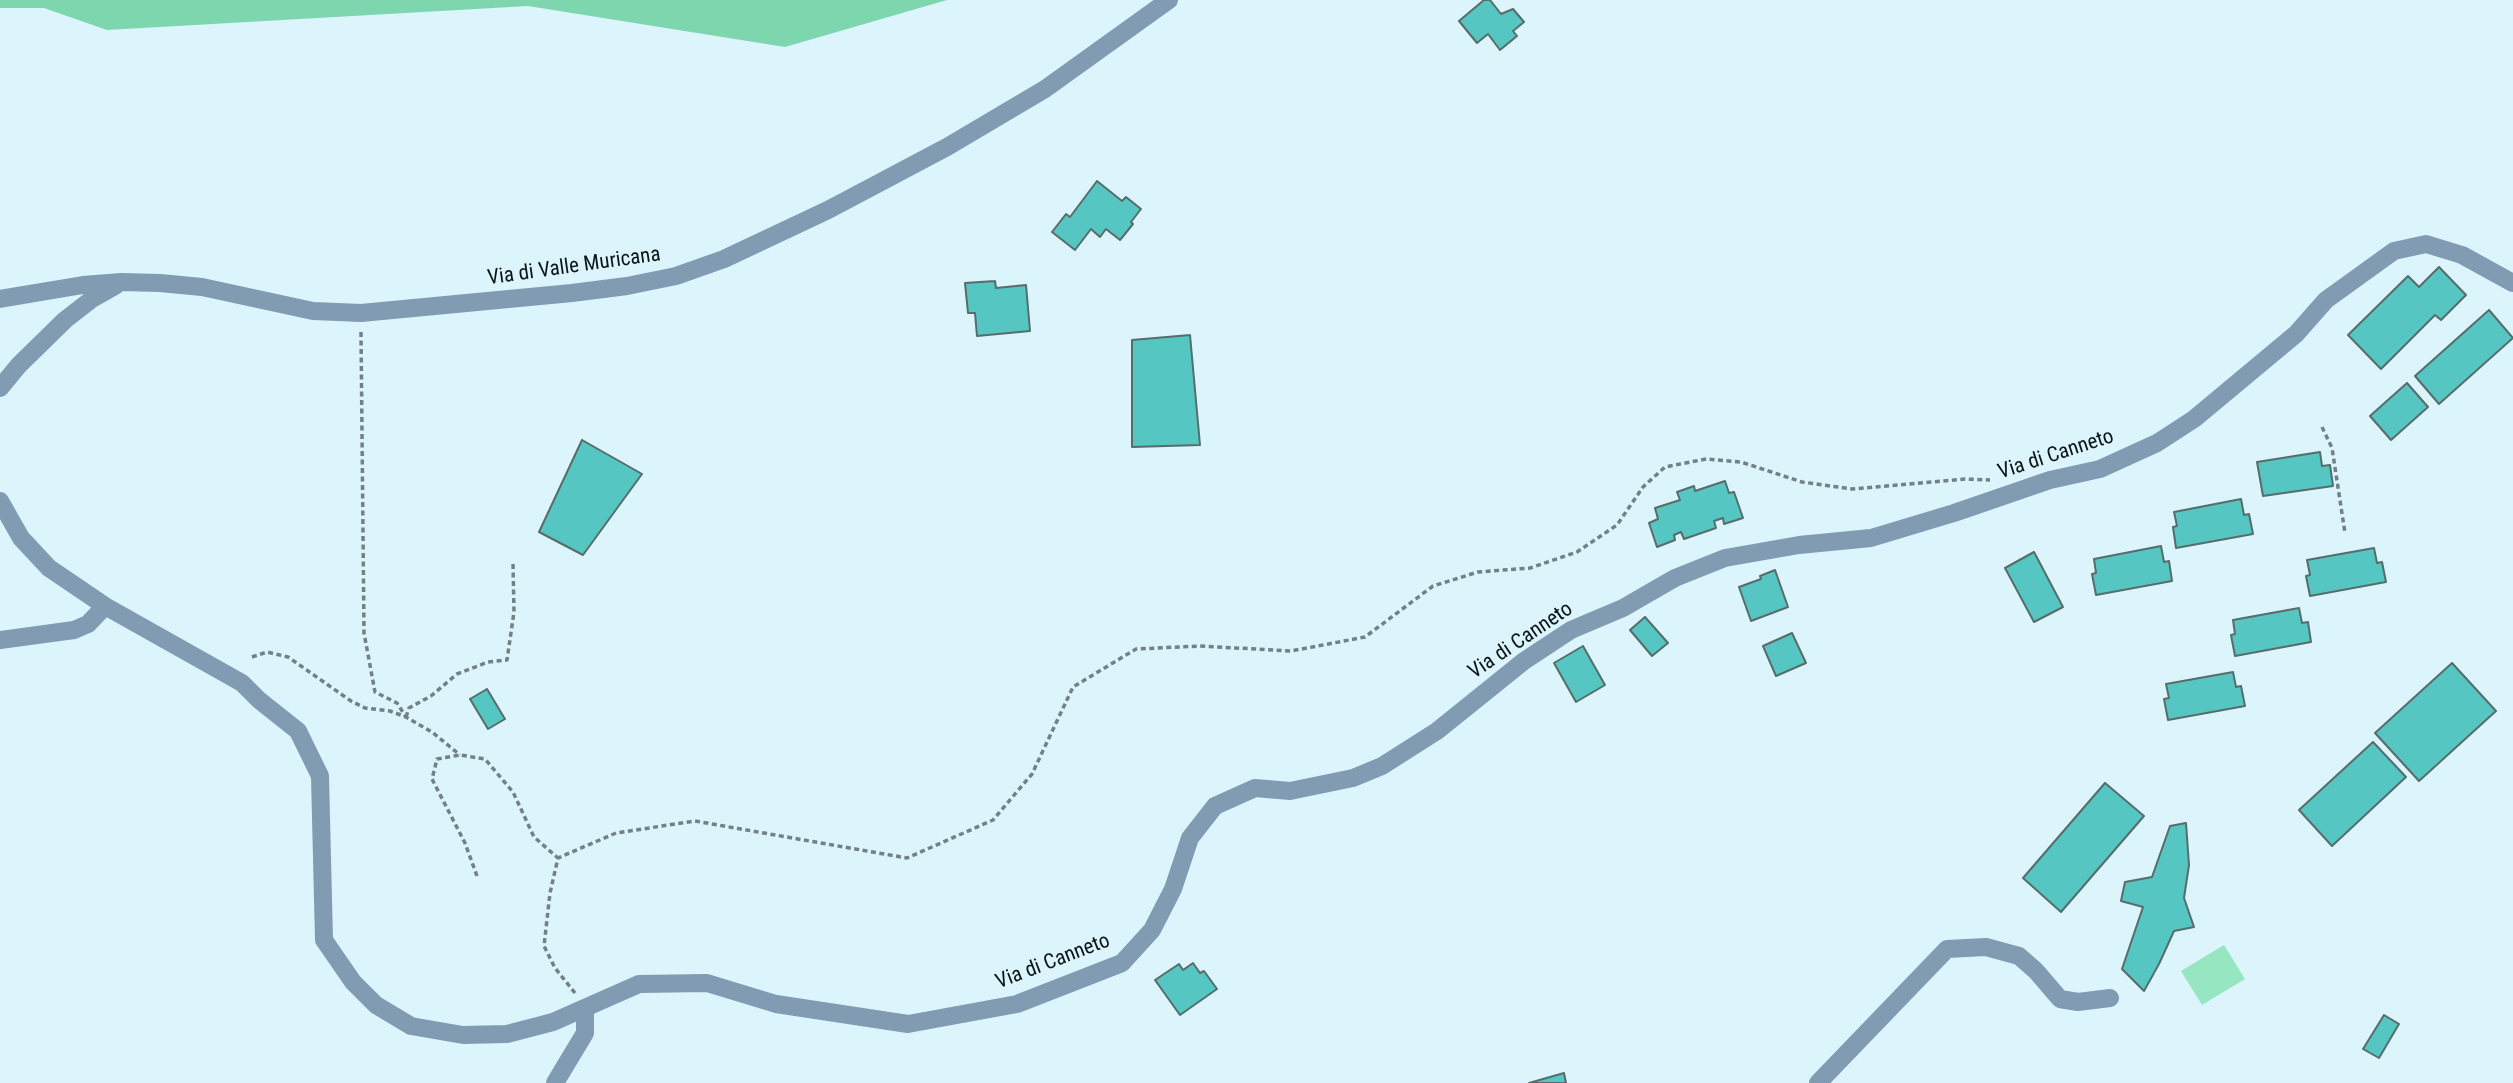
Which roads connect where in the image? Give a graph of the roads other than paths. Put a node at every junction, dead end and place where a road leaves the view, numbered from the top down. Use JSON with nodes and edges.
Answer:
{"nodes":[{"id":1,"x":1169,"y":0,"type":"edge"},
{"id":2,"x":121,"y":282,"type":"junction"},
{"id":3,"x":2513,"y":283,"type":"edge"},
{"id":4,"x":0,"y":299,"type":"edge"},
{"id":5,"x":0,"y":388,"type":"edge"},
{"id":6,"x":0,"y":501,"type":"edge"},
{"id":7,"x":105,"y":606,"type":"junction"},
{"id":8,"x":0,"y":640,"type":"edge"},
{"id":9,"x":2110,"y":998,"type":"dead end"},
{"id":10,"x":586,"y":1008,"type":"junction"},
{"id":11,"x":555,"y":1083,"type":"edge"},
{"id":12,"x":1818,"y":1083,"type":"edge"}],
"edges":[{"from":1,"to":2,"type":"street","name":"Via di Valle Muricana"},
{"from":2,"to":4,"type":"street","name":"Via di Valle Muricana"},
{"from":2,"to":5,"type":"street"},
{"from":3,"to":10,"type":"street","name":"Via di Canneto"},
{"from":6,"to":7,"type":"street","name":"Via di Canneto"},
{"from":7,"to":8,"type":"street"},
{"from":7,"to":10,"type":"street","name":"Via di Canneto"},
{"from":9,"to":12,"type":"street"},
{"from":10,"to":11,"type":"street"}]}
